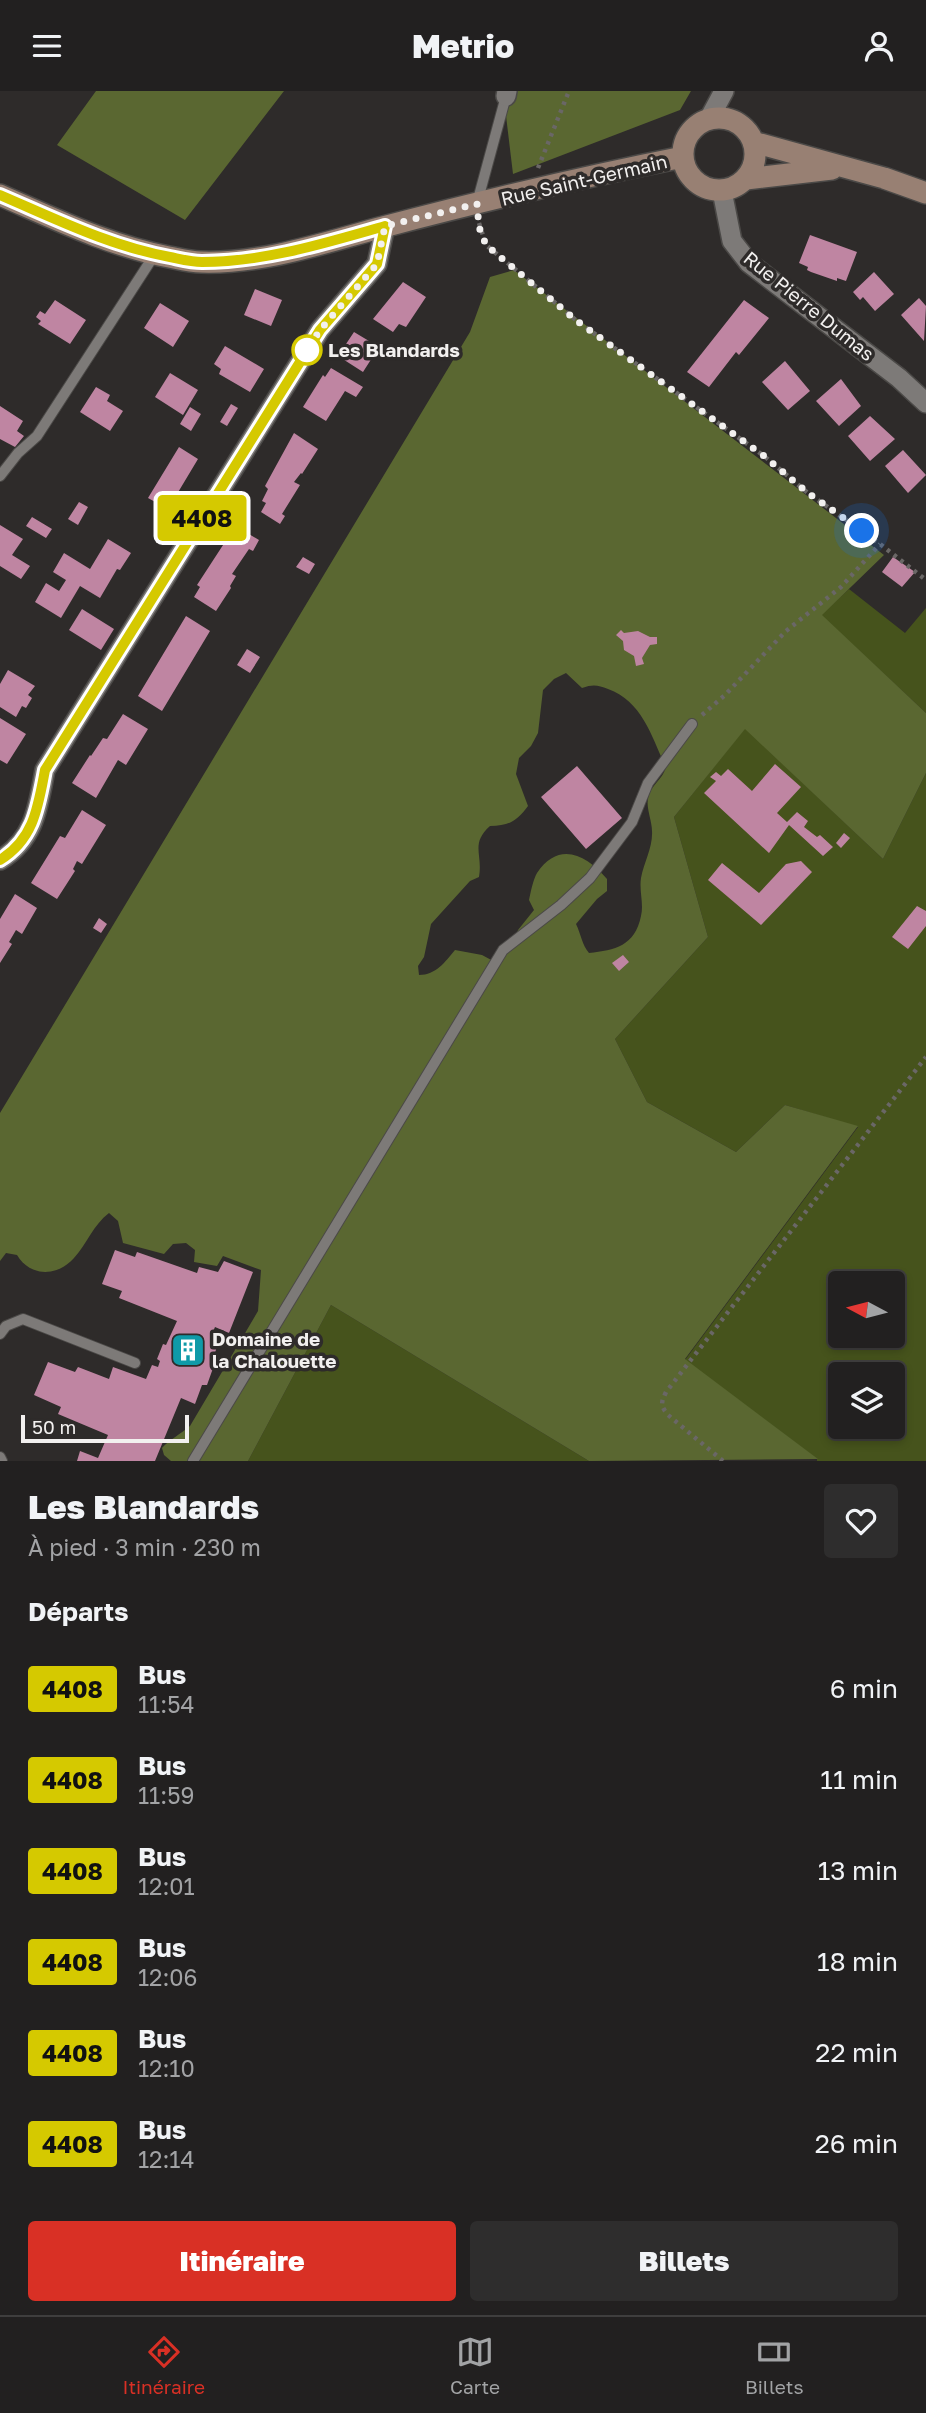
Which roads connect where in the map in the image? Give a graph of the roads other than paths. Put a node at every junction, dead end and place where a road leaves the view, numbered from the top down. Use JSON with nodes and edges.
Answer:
{"nodes":[{"id":1,"x":724,"y":91,"type":"edge"},
{"id":2,"x":507,"y":93,"type":"edge"},
{"id":3,"x":709,"y":120,"type":"junction"},
{"id":4,"x":754,"y":142,"type":"junction"},
{"id":5,"x":683,"y":157,"type":"junction"},
{"id":6,"x":841,"y":168,"type":"junction"},
{"id":7,"x":746,"y":179,"type":"junction"},
{"id":8,"x":722,"y":191,"type":"junction"},
{"id":9,"x":926,"y":193,"type":"edge"},
{"id":10,"x":0,"y":195,"type":"edge"},
{"id":11,"x":477,"y":204,"type":"junction"},
{"id":12,"x":385,"y":226,"type":"junction"},
{"id":13,"x":155,"y":254,"type":"junction"},
{"id":14,"x":926,"y":403,"type":"edge"},
{"id":15,"x":0,"y":477,"type":"edge"},
{"id":16,"x":692,"y":723,"type":"road end"},
{"id":17,"x":0,"y":860,"type":"edge"},
{"id":18,"x":0,"y":1334,"type":"edge"},
{"id":19,"x":135,"y":1363,"type":"dead end"},
{"id":20,"x":193,"y":1461,"type":"edge"}],
"edges":[{"from":1,"to":3,"type":"street"},
{"from":2,"to":11,"type":"lane"},
{"from":3,"to":4,"type":"main road"},
{"from":3,"to":5,"type":"main road"},
{"from":4,"to":6,"type":"main road"},
{"from":4,"to":7,"type":"main road"},
{"from":5,"to":8,"type":"main road"},
{"from":5,"to":11,"type":"main road","name":"Rue Saint-Germain"},
{"from":6,"to":7,"type":"main road"},
{"from":6,"to":9,"type":"main road"},
{"from":7,"to":8,"type":"main road"},
{"from":8,"to":14,"type":"street","name":"Rue Pierre Dumas"},
{"from":10,"to":13,"type":"main road","name":"Rue Saint-Germain"},
{"from":11,"to":12,"type":"main road","name":"Rue Saint-Germain"},
{"from":12,"to":13,"type":"main road","name":"Rue Saint-Germain"},
{"from":12,"to":17,"type":"street"},
{"from":13,"to":15,"type":"lane"},
{"from":16,"to":20,"type":"lane"},
{"from":18,"to":19,"type":"lane"}]}
